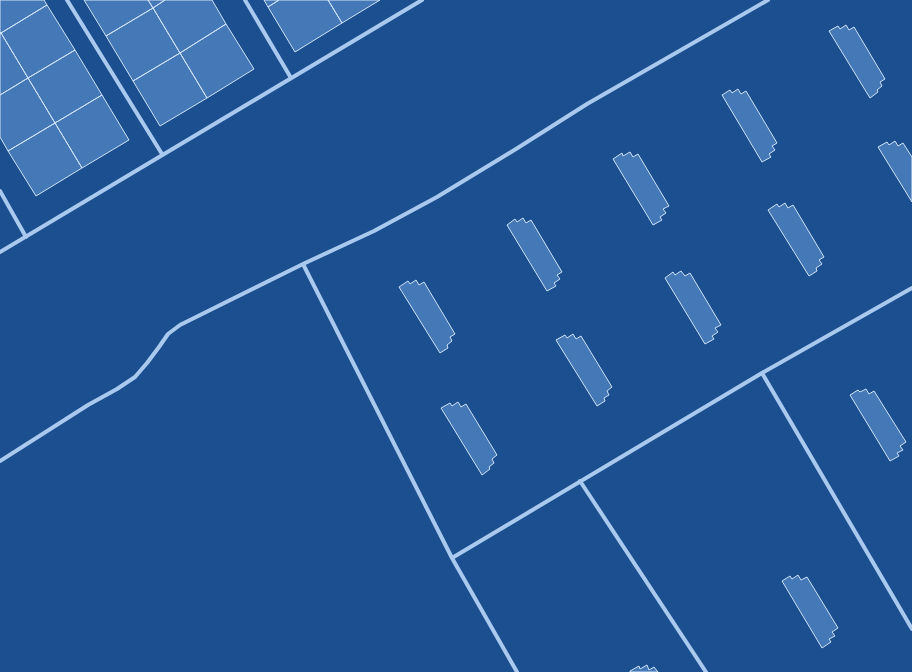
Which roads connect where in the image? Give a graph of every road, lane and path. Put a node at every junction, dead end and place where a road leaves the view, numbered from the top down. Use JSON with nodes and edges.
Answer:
{"nodes":[{"id":1,"x":67,"y":0,"type":"edge"},
{"id":2,"x":245,"y":0,"type":"edge"},
{"id":3,"x":422,"y":0,"type":"edge"},
{"id":4,"x":768,"y":0,"type":"edge"},
{"id":5,"x":414,"y":2,"type":"edge"},
{"id":6,"x":291,"y":78,"type":"junction"},
{"id":7,"x":162,"y":154,"type":"junction"},
{"id":8,"x":0,"y":191,"type":"edge"},
{"id":9,"x":26,"y":237,"type":"junction"},
{"id":10,"x":0,"y":252,"type":"edge"},
{"id":11,"x":303,"y":264,"type":"junction"},
{"id":12,"x":912,"y":288,"type":"edge"},
{"id":13,"x":762,"y":373,"type":"junction"},
{"id":14,"x":0,"y":461,"type":"edge"},
{"id":15,"x":580,"y":481,"type":"junction"},
{"id":16,"x":452,"y":558,"type":"junction"},
{"id":17,"x":912,"y":629,"type":"edge"},
{"id":18,"x":518,"y":672,"type":"edge"},
{"id":19,"x":706,"y":672,"type":"edge"}],
"edges":[{"from":1,"to":7,"type":"street"},
{"from":2,"to":6,"type":"street"},
{"from":3,"to":5,"type":"street"},
{"from":4,"to":11,"type":"street"},
{"from":5,"to":6,"type":"street"},
{"from":6,"to":7,"type":"street"},
{"from":7,"to":9,"type":"street"},
{"from":8,"to":9,"type":"street"},
{"from":9,"to":10,"type":"street"},
{"from":11,"to":14,"type":"street"},
{"from":11,"to":16,"type":"street"},
{"from":12,"to":13,"type":"street"},
{"from":13,"to":15,"type":"street"},
{"from":13,"to":17,"type":"street"},
{"from":15,"to":16,"type":"street"},
{"from":15,"to":19,"type":"street"},
{"from":16,"to":18,"type":"street"}]}
